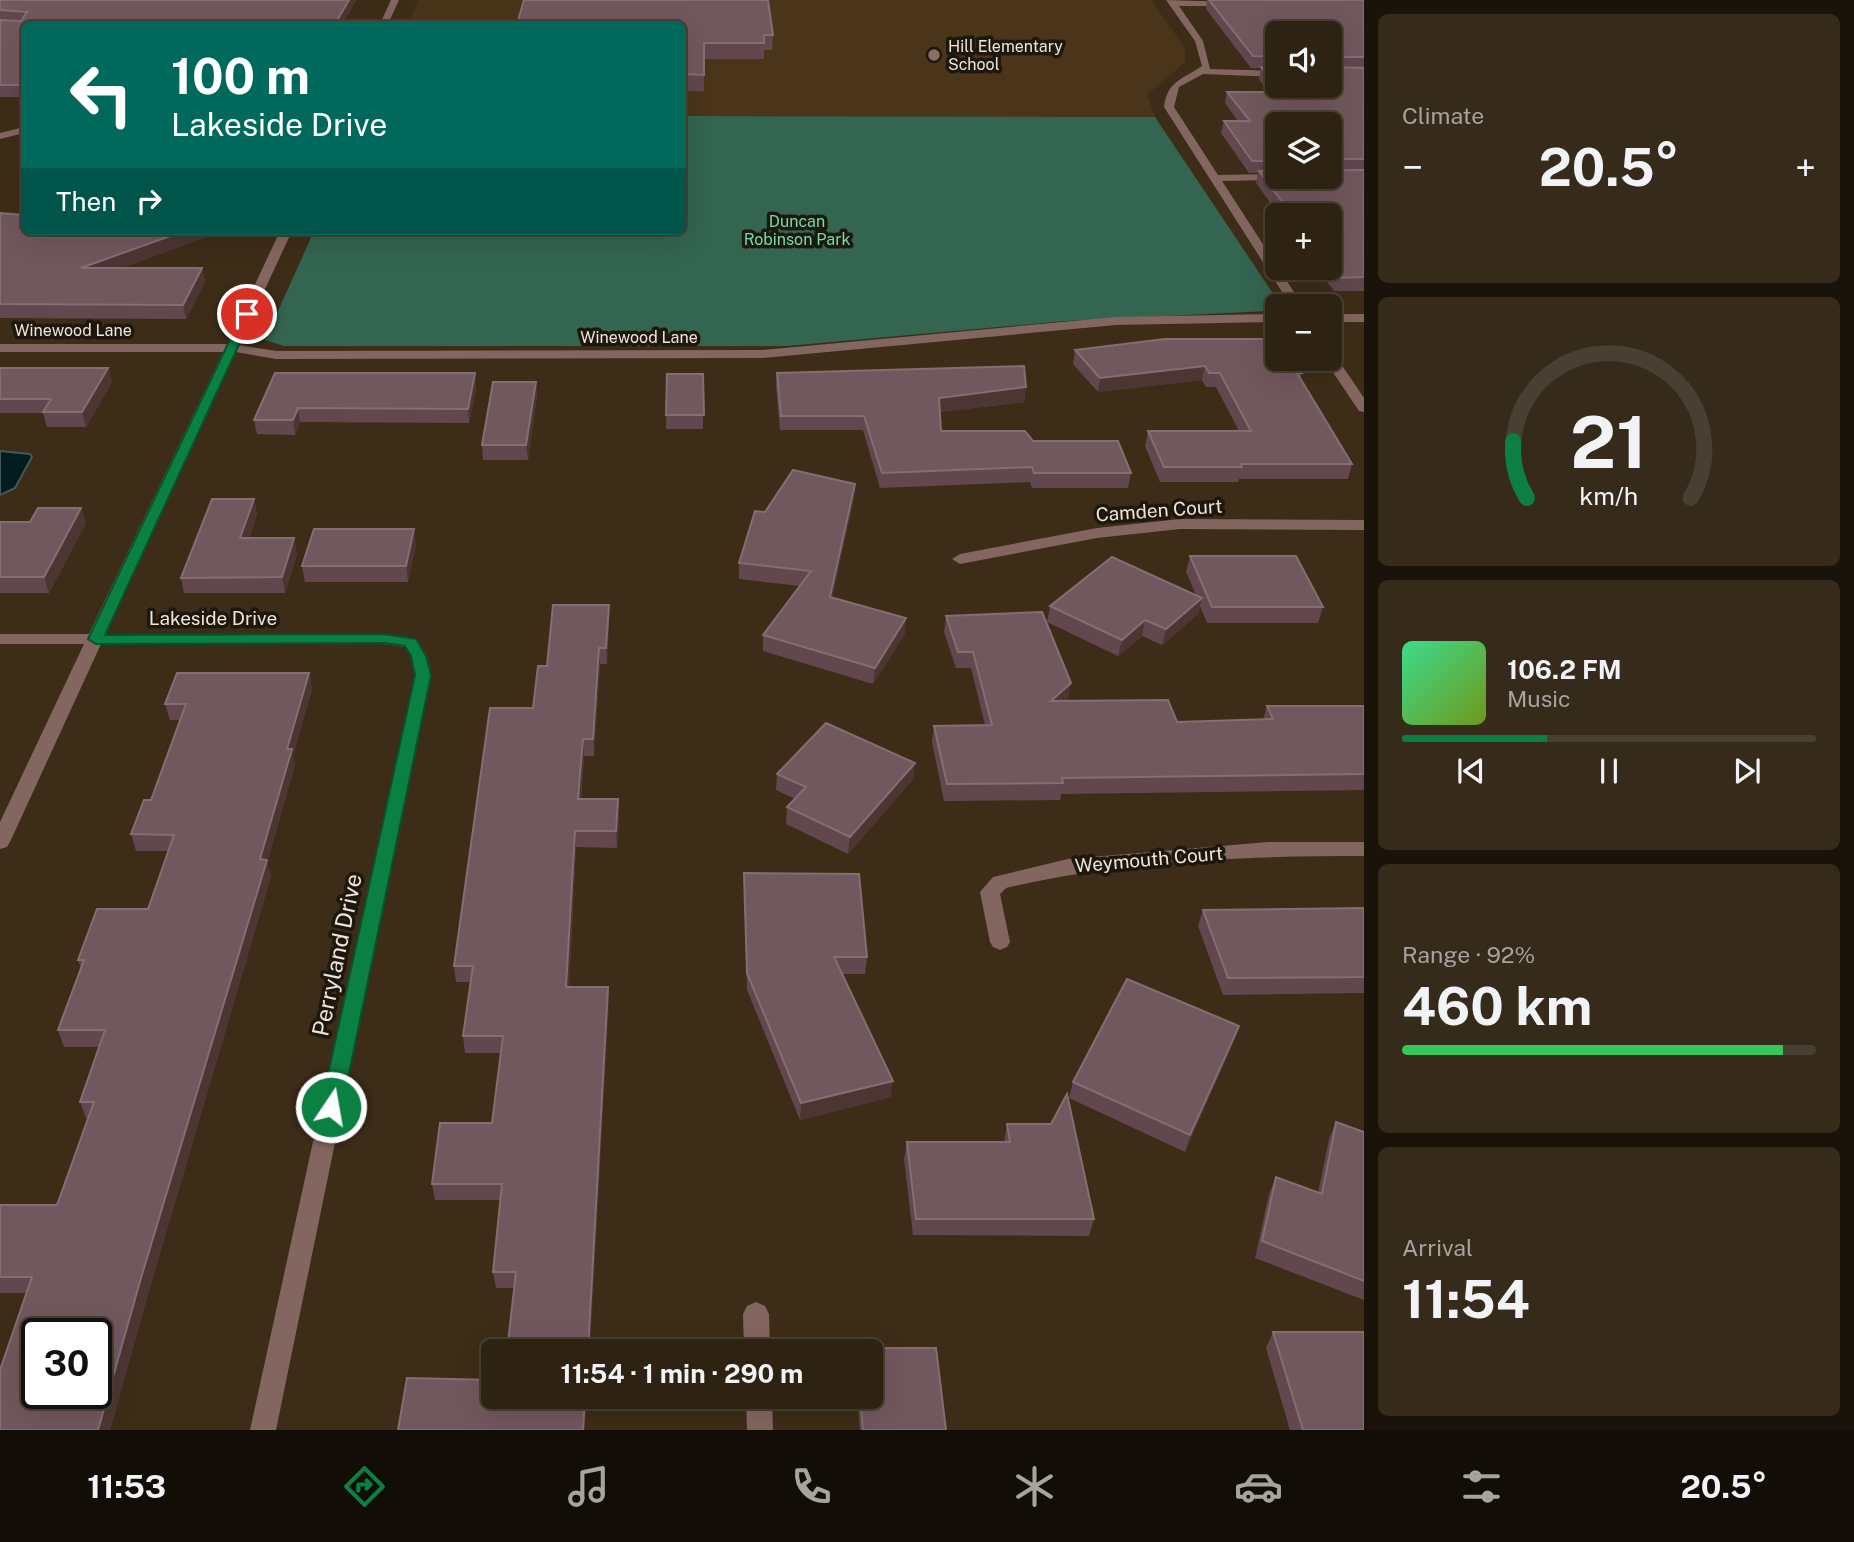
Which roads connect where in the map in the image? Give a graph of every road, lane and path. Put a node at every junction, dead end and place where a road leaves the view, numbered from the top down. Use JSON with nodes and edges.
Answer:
{"nodes":[{"id":1,"x":396,"y":0,"type":"edge"},
{"id":2,"x":1171,"y":2,"type":"edge"},
{"id":3,"x":1241,"y":4,"type":"edge"},
{"id":4,"x":386,"y":21,"type":"edge"},
{"id":5,"x":1202,"y":71,"type":"junction"},
{"id":6,"x":1265,"y":73,"type":"edge"},
{"id":7,"x":19,"y":131,"type":"edge"},
{"id":8,"x":0,"y":136,"type":"edge"},
{"id":9,"x":1265,"y":177,"type":"edge"},
{"id":10,"x":1213,"y":178,"type":"junction"},
{"id":11,"x":284,"y":235,"type":"edge"},
{"id":12,"x":1289,"y":294,"type":"edge"},
{"id":13,"x":1265,"y":318,"type":"edge"},
{"id":14,"x":1342,"y":318,"type":"edge"},
{"id":15,"x":1364,"y":318,"type":"edge"},
{"id":16,"x":0,"y":348,"type":"edge"},
{"id":17,"x":232,"y":348,"type":"junction"},
{"id":18,"x":1339,"y":371,"type":"edge"},
{"id":19,"x":1364,"y":408,"type":"edge"},
{"id":20,"x":1364,"y":525,"type":"edge"},
{"id":21,"x":960,"y":559,"type":"dead end"},
{"id":22,"x":0,"y":639,"type":"edge"},
{"id":23,"x":96,"y":639,"type":"junction"},
{"id":24,"x":419,"y":656,"type":"joint"},
{"id":25,"x":0,"y":842,"type":"edge"},
{"id":26,"x":1364,"y":849,"type":"edge"},
{"id":27,"x":1000,"y":942,"type":"dead end"},
{"id":28,"x":756,"y":1314,"type":"dead end"},
{"id":29,"x":757,"y":1339,"type":"edge"},
{"id":30,"x":759,"y":1409,"type":"edge"},
{"id":31,"x":263,"y":1430,"type":"edge"},
{"id":32,"x":760,"y":1430,"type":"edge"}],
"edges":[{"from":1,"to":4,"type":"street"},
{"from":2,"to":3,"type":"street"},
{"from":2,"to":5,"type":"street"},
{"from":5,"to":6,"type":"street"},
{"from":5,"to":10,"type":"street"},
{"from":7,"to":8,"type":"street"},
{"from":9,"to":10,"type":"street"},
{"from":10,"to":12,"type":"street"},
{"from":11,"to":17,"type":"street"},
{"from":13,"to":17,"type":"street","name":"Winewood Lane"},
{"from":14,"to":15,"type":"street"},
{"from":16,"to":17,"type":"street","name":"Winewood Lane"},
{"from":17,"to":23,"type":"street"},
{"from":18,"to":19,"type":"street"},
{"from":20,"to":21,"type":"street","name":"Camden Court"},
{"from":22,"to":23,"type":"street","name":"Lakeside Drive"},
{"from":23,"to":24,"type":"street","name":"Lakeside Drive"},
{"from":23,"to":25,"type":"street"},
{"from":24,"to":31,"type":"street","name":"Perryland Drive"},
{"from":26,"to":27,"type":"street","name":"Weymouth Court"},
{"from":28,"to":29,"type":"street"},
{"from":30,"to":32,"type":"street"}]}
